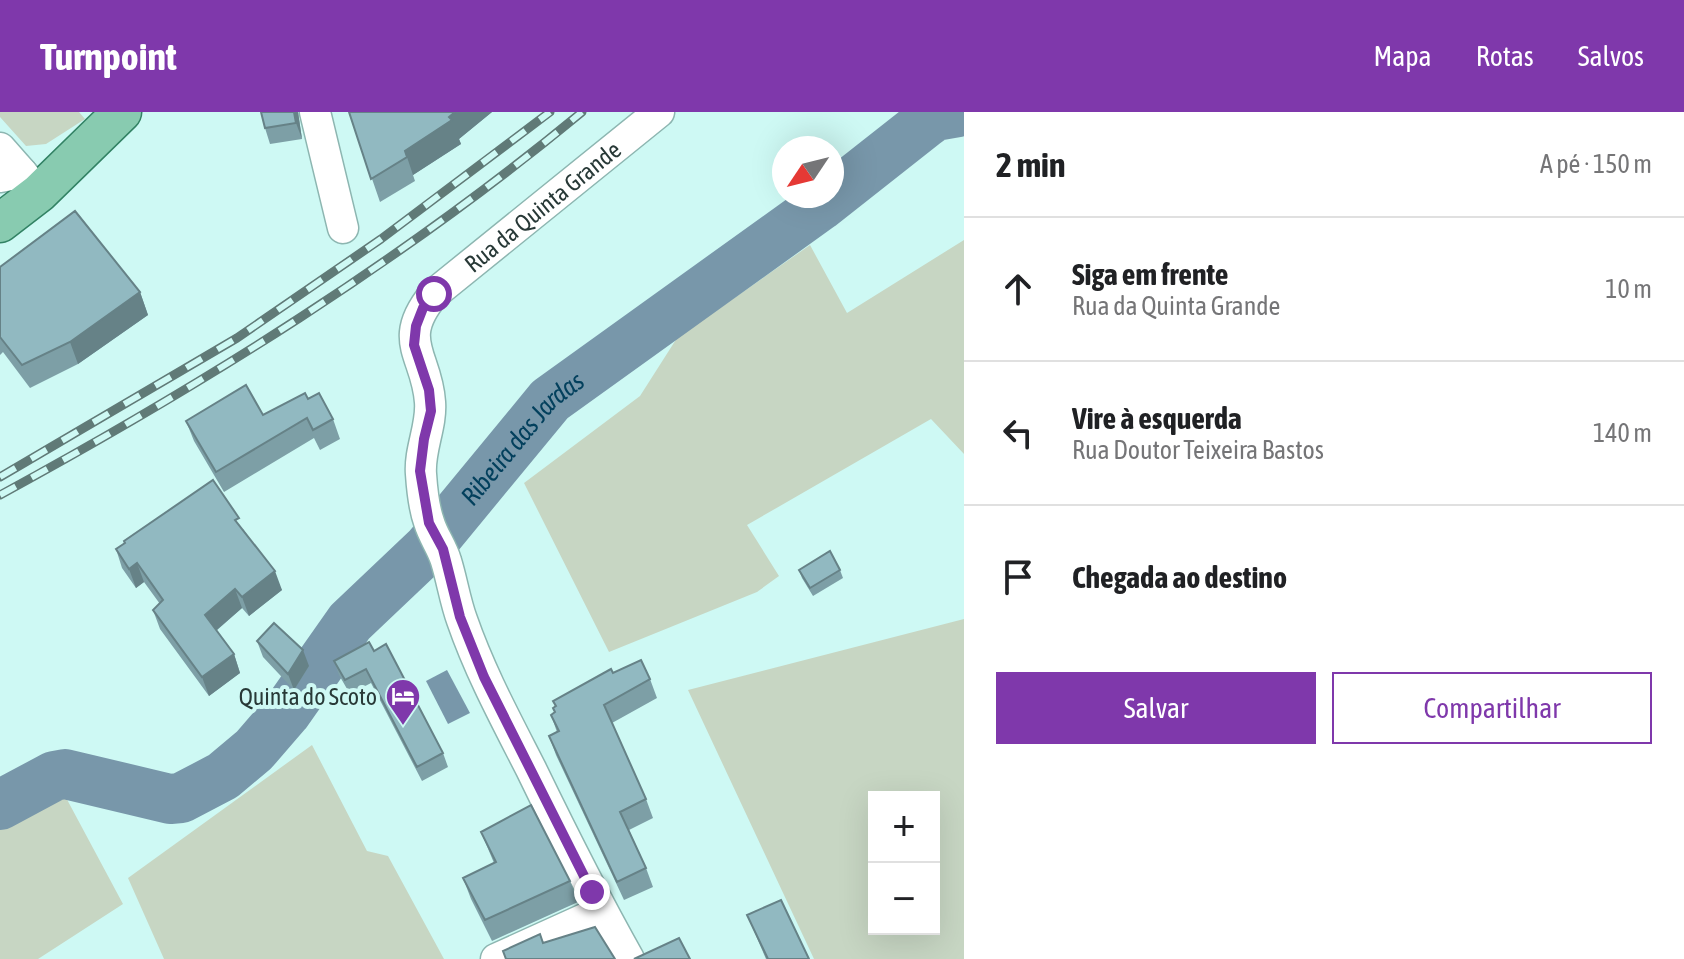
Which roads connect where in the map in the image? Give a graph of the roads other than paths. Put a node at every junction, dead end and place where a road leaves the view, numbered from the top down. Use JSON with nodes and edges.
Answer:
{"nodes":[{"id":1,"x":122,"y":112,"type":"edge"},
{"id":2,"x":315,"y":112,"type":"edge"},
{"id":3,"x":659,"y":112,"type":"edge"},
{"id":4,"x":0,"y":148,"type":"edge"},
{"id":5,"x":20,"y":181,"type":"edge"},
{"id":6,"x":0,"y":223,"type":"edge"},
{"id":7,"x":343,"y":228,"type":"dead end"},
{"id":8,"x":602,"y":911,"type":"junction"},
{"id":9,"x":496,"y":959,"type":"edge"},
{"id":10,"x":629,"y":959,"type":"edge"}],
"edges":[{"from":1,"to":5,"type":"main road"},
{"from":2,"to":7,"type":"street"},
{"from":3,"to":8,"type":"street","name":"Rua da Quinta Grande"},
{"from":4,"to":5,"type":"street"},
{"from":5,"to":6,"type":"main road"},
{"from":8,"to":9,"type":"street"},
{"from":8,"to":10,"type":"street"}]}
